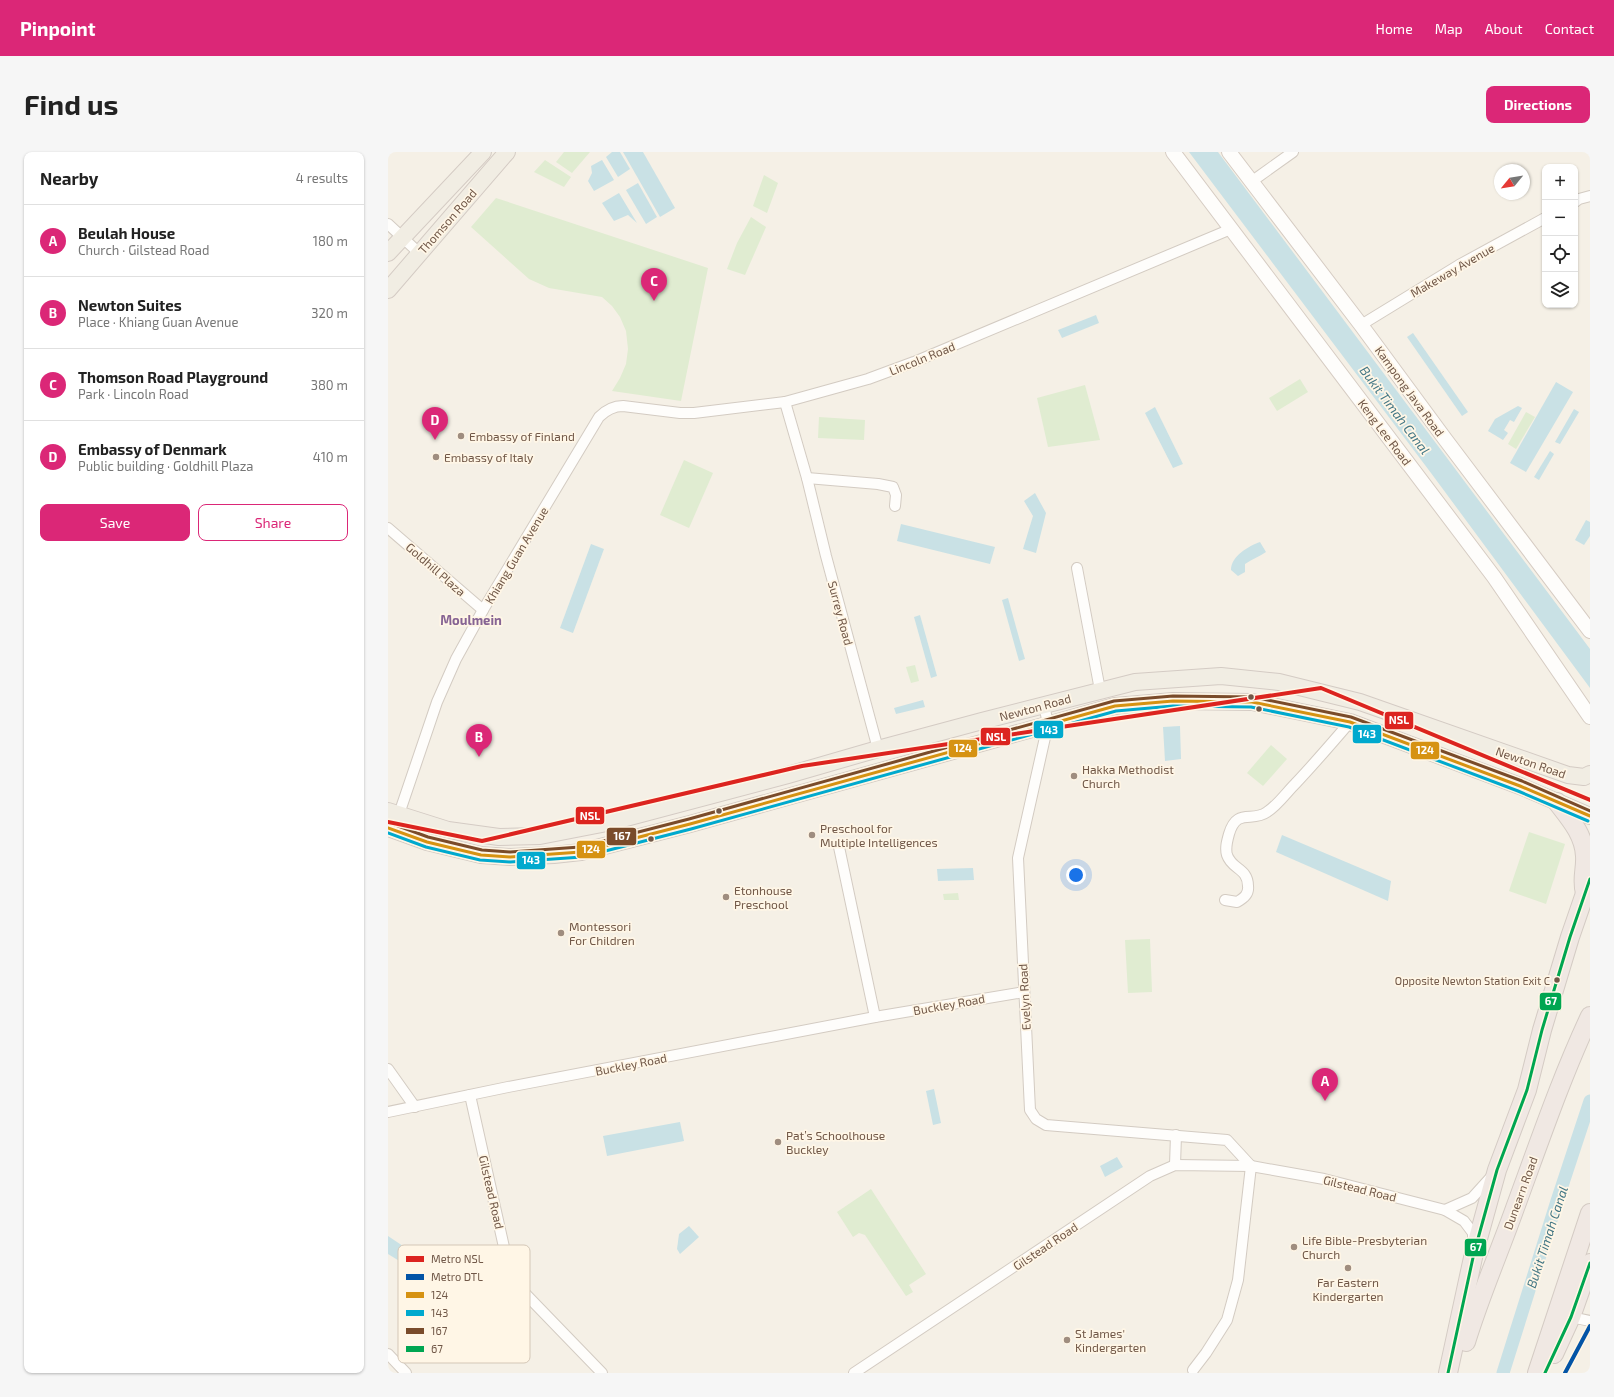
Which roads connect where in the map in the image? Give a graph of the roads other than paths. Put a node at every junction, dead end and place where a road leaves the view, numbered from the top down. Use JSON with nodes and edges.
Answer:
{"nodes":[{"id":1,"x":483,"y":152,"type":"edge"},
{"id":2,"x":507,"y":152,"type":"edge"},
{"id":3,"x":1174,"y":152,"type":"edge"},
{"id":4,"x":1229,"y":152,"type":"edge"},
{"id":5,"x":1293,"y":152,"type":"edge"},
{"id":6,"x":1251,"y":182,"type":"junction"},
{"id":7,"x":1590,"y":196,"type":"edge"},
{"id":8,"x":1578,"y":201,"type":"edge"},
{"id":9,"x":1542,"y":220,"type":"edge"},
{"id":10,"x":388,"y":224,"type":"edge"},
{"id":11,"x":1231,"y":230,"type":"junction"},
{"id":12,"x":403,"y":238,"type":"junction"},
{"id":13,"x":388,"y":253,"type":"edge"},
{"id":14,"x":419,"y":253,"type":"junction"},
{"id":15,"x":388,"y":290,"type":"edge"},
{"id":16,"x":1361,"y":325,"type":"junction"},
{"id":17,"x":785,"y":402,"type":"junction"},
{"id":18,"x":599,"y":417,"type":"joint"},
{"id":19,"x":807,"y":478,"type":"junction"},
{"id":20,"x":895,"y":506,"type":"dead end"},
{"id":21,"x":388,"y":528,"type":"edge"},
{"id":22,"x":1077,"y":568,"type":"dead end"},
{"id":23,"x":483,"y":610,"type":"junction"},
{"id":24,"x":1590,"y":631,"type":"edge"},
{"id":25,"x":1100,"y":690,"type":"junction"},
{"id":26,"x":1044,"y":704,"type":"junction"},
{"id":27,"x":1590,"y":717,"type":"edge"},
{"id":28,"x":982,"y":720,"type":"junction"},
{"id":29,"x":1350,"y":722,"type":"junction"},
{"id":30,"x":1048,"y":724,"type":"junction"},
{"id":31,"x":986,"y":741,"type":"junction"},
{"id":32,"x":878,"y":749,"type":"junction"},
{"id":33,"x":1590,"y":774,"type":"edge"},
{"id":34,"x":1557,"y":802,"type":"junction"},
{"id":35,"x":393,"y":813,"type":"edge"},
{"id":36,"x":1590,"y":816,"type":"edge"},
{"id":37,"x":392,"y":832,"type":"edge"},
{"id":38,"x":839,"y":847,"type":"dead end"},
{"id":39,"x":1588,"y":886,"type":"edge"},
{"id":40,"x":1225,"y":900,"type":"dead end"},
{"id":41,"x":1024,"y":992,"type":"junction"},
{"id":42,"x":1590,"y":1016,"type":"edge"},
{"id":43,"x":875,"y":1017,"type":"junction"},
{"id":44,"x":388,"y":1069,"type":"edge"},
{"id":45,"x":470,"y":1095,"type":"junction"},
{"id":46,"x":415,"y":1106,"type":"junction"},
{"id":47,"x":388,"y":1112,"type":"edge"},
{"id":48,"x":1176,"y":1135,"type":"junction"},
{"id":49,"x":1175,"y":1164,"type":"junction"},
{"id":50,"x":1251,"y":1166,"type":"junction"},
{"id":51,"x":1497,"y":1170,"type":"junction"},
{"id":52,"x":1445,"y":1210,"type":"junction"},
{"id":53,"x":1590,"y":1213,"type":"edge"},
{"id":54,"x":505,"y":1245,"type":"edge"},
{"id":55,"x":1474,"y":1253,"type":"junction"},
{"id":56,"x":1590,"y":1263,"type":"edge"},
{"id":57,"x":530,"y":1299,"type":"edge"},
{"id":58,"x":1563,"y":1315,"type":"junction"},
{"id":59,"x":1590,"y":1321,"type":"edge"},
{"id":60,"x":388,"y":1354,"type":"edge"},
{"id":61,"x":1193,"y":1370,"type":"dead end"},
{"id":62,"x":406,"y":1373,"type":"edge"},
{"id":63,"x":602,"y":1373,"type":"edge"},
{"id":64,"x":854,"y":1373,"type":"edge"},
{"id":65,"x":1448,"y":1373,"type":"edge"},
{"id":66,"x":1456,"y":1373,"type":"edge"},
{"id":67,"x":1537,"y":1373,"type":"edge"},
{"id":68,"x":1546,"y":1373,"type":"edge"}],
"edges":[{"from":1,"to":12,"type":"main road","name":"Thomson Road"},
{"from":2,"to":14,"type":"main road","name":"Thomson Road"},
{"from":3,"to":11,"type":"street","name":"Keng Lee Road"},
{"from":4,"to":6,"type":"street","name":"Kampong Java Road"},
{"from":5,"to":6,"type":"street"},
{"from":6,"to":16,"type":"street","name":"Kampong Java Road"},
{"from":7,"to":8,"type":"street"},
{"from":9,"to":16,"type":"street","name":"Makeway Avenue"},
{"from":10,"to":12,"type":"street"},
{"from":11,"to":17,"type":"street","name":"Lincoln Road"},
{"from":11,"to":27,"type":"street","name":"Keng Lee Road"},
{"from":12,"to":13,"type":"main road","name":"Thomson Road"},
{"from":12,"to":14,"type":"street"},
{"from":14,"to":15,"type":"main road","name":"Thomson Road"},
{"from":16,"to":24,"type":"street","name":"Kampong Java Road"},
{"from":17,"to":18,"type":"street","name":"Lincoln Road"},
{"from":17,"to":19,"type":"street","name":"Surrey Road"},
{"from":18,"to":23,"type":"street","name":"Khiang Guan Avenue"},
{"from":19,"to":20,"type":"street"},
{"from":19,"to":32,"type":"street","name":"Surrey Road"},
{"from":21,"to":23,"type":"street","name":"Goldhill Plaza"},
{"from":22,"to":25,"type":"street"},
{"from":23,"to":35,"type":"street","name":"Khiang Guan Avenue"},
{"from":25,"to":26,"type":"main road","name":"Newton Road"},
{"from":25,"to":33,"type":"main road","name":"Newton Road"},
{"from":26,"to":28,"type":"main road","name":"Newton Road"},
{"from":26,"to":30,"type":"street","name":"Evelyn Road"},
{"from":28,"to":31,"type":"main road"},
{"from":28,"to":32,"type":"main road","name":"Newton Road"},
{"from":29,"to":30,"type":"main road","name":"Newton Road"},
{"from":29,"to":34,"type":"main road","name":"Newton Road"},
{"from":29,"to":40,"type":"street"},
{"from":30,"to":31,"type":"main road","name":"Newton Road"},
{"from":30,"to":41,"type":"street","name":"Evelyn Road"},
{"from":31,"to":37,"type":"main road","name":"Newton Road"},
{"from":32,"to":35,"type":"main road","name":"Newton Road"},
{"from":34,"to":36,"type":"main road","name":"Newton Road"},
{"from":34,"to":39,"type":"highway"},
{"from":35,"to":37,"type":"street","name":"Khiang Guan Avenue"},
{"from":38,"to":43,"type":"street"},
{"from":39,"to":51,"type":"highway"},
{"from":41,"to":43,"type":"street","name":"Buckley Road"},
{"from":41,"to":48,"type":"street","name":"Evelyn Road"},
{"from":42,"to":66,"type":"highway","name":"Dunearn Road"},
{"from":43,"to":45,"type":"street","name":"Buckley Road"},
{"from":44,"to":46,"type":"street"},
{"from":45,"to":46,"type":"street","name":"Buckley Road"},
{"from":45,"to":54,"type":"street","name":"Gilstead Road"},
{"from":46,"to":47,"type":"street","name":"Buckley Road"},
{"from":48,"to":49,"type":"street"},
{"from":48,"to":50,"type":"street"},
{"from":49,"to":50,"type":"street","name":"Gilstead Road"},
{"from":49,"to":64,"type":"street","name":"Gilstead Road"},
{"from":50,"to":52,"type":"street","name":"Gilstead Road"},
{"from":50,"to":61,"type":"street"},
{"from":51,"to":52,"type":"street"},
{"from":51,"to":55,"type":"highway"},
{"from":52,"to":55,"type":"street","name":"Gilstead Road"},
{"from":53,"to":58,"type":"highway"},
{"from":55,"to":65,"type":"highway"},
{"from":56,"to":58,"type":"highway"},
{"from":57,"to":63,"type":"street","name":"Gilstead Road"},
{"from":58,"to":59,"type":"street"},
{"from":58,"to":67,"type":"highway"},
{"from":58,"to":68,"type":"highway"},
{"from":60,"to":62,"type":"street"}]}
